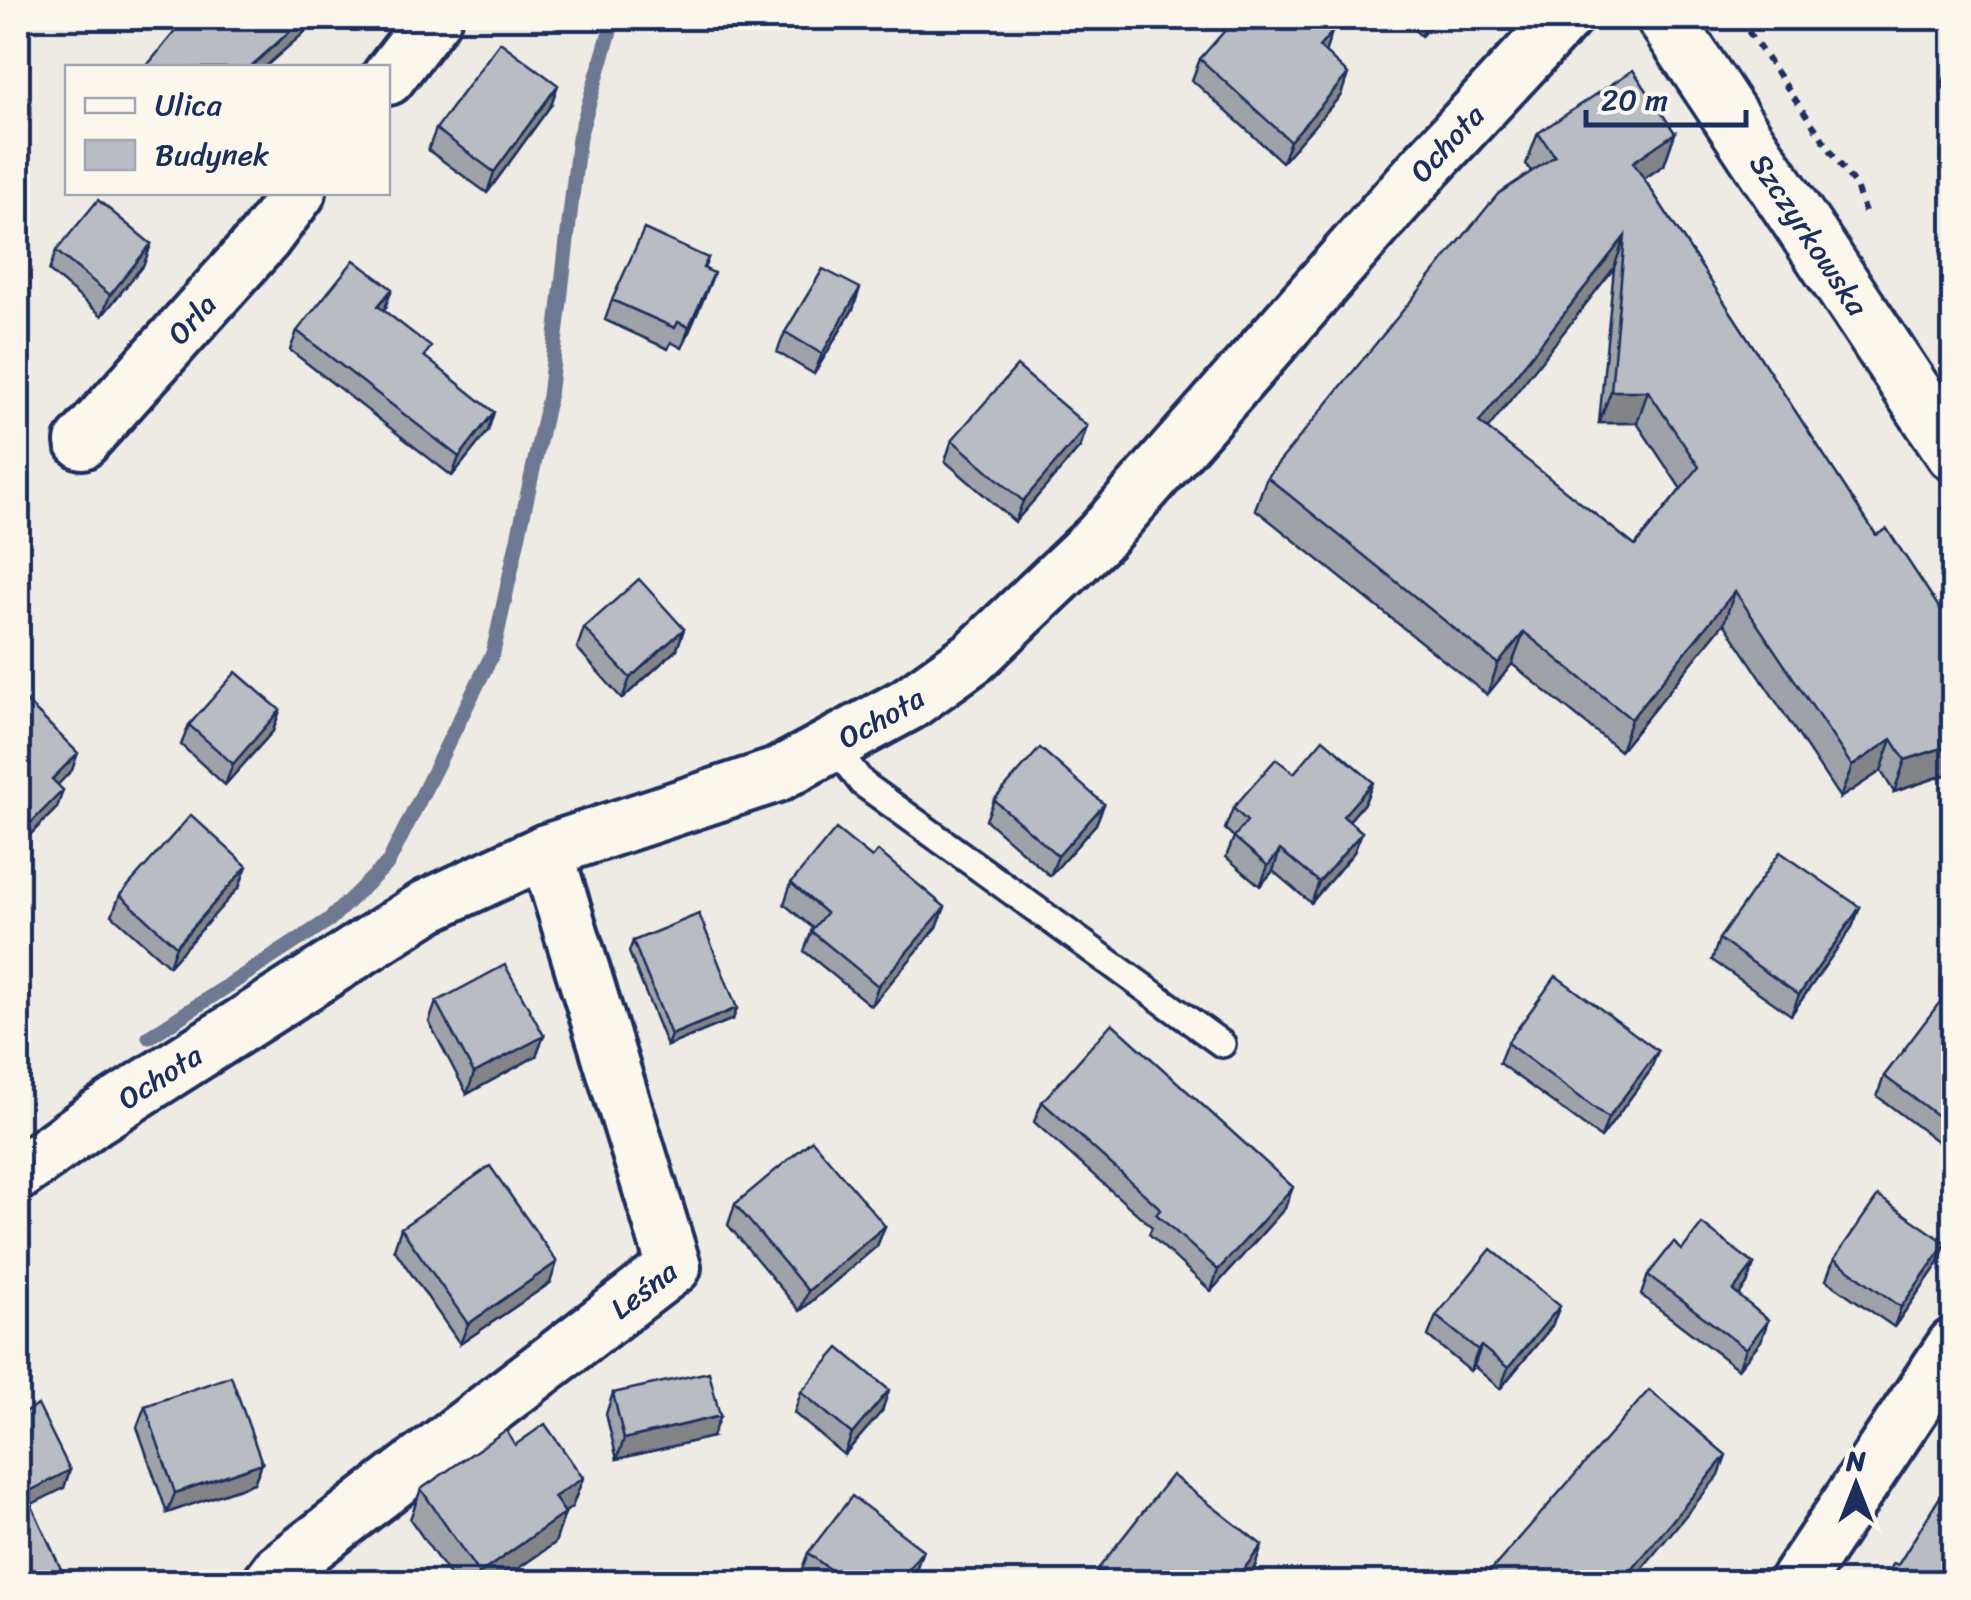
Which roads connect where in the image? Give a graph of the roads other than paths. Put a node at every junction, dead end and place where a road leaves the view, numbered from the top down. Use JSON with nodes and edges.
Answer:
{"nodes":[{"id":1,"x":434,"y":18,"type":"edge"},
{"id":2,"x":1564,"y":18,"type":"edge"},
{"id":3,"x":1665,"y":18,"type":"edge"},
{"id":4,"x":390,"y":75,"type":"edge"},
{"id":5,"x":298,"y":195,"type":"edge"},
{"id":6,"x":82,"y":442,"type":"dead end"},
{"id":7,"x":1954,"y":453,"type":"edge"},
{"id":8,"x":834,"y":747,"type":"junction"},
{"id":9,"x":546,"y":851,"type":"junction"},
{"id":10,"x":1222,"y":1044,"type":"dead end"},
{"id":11,"x":18,"y":1174,"type":"edge"},
{"id":12,"x":1954,"y":1345,"type":"edge"},
{"id":13,"x":270,"y":1582,"type":"edge"},
{"id":14,"x":1796,"y":1582,"type":"edge"}],
"edges":[{"from":1,"to":4,"type":"street"},
{"from":2,"to":8,"type":"street","name":"Ochota"},
{"from":3,"to":7,"type":"main road","name":"Szczyrkowska"},
{"from":5,"to":6,"type":"street","name":"Orla"},
{"from":8,"to":9,"type":"street","name":"Ochota"},
{"from":8,"to":10,"type":"lane"},
{"from":9,"to":11,"type":"street","name":"Ochota"},
{"from":9,"to":13,"type":"street","name":"Leśna"},
{"from":12,"to":14,"type":"street"}]}
